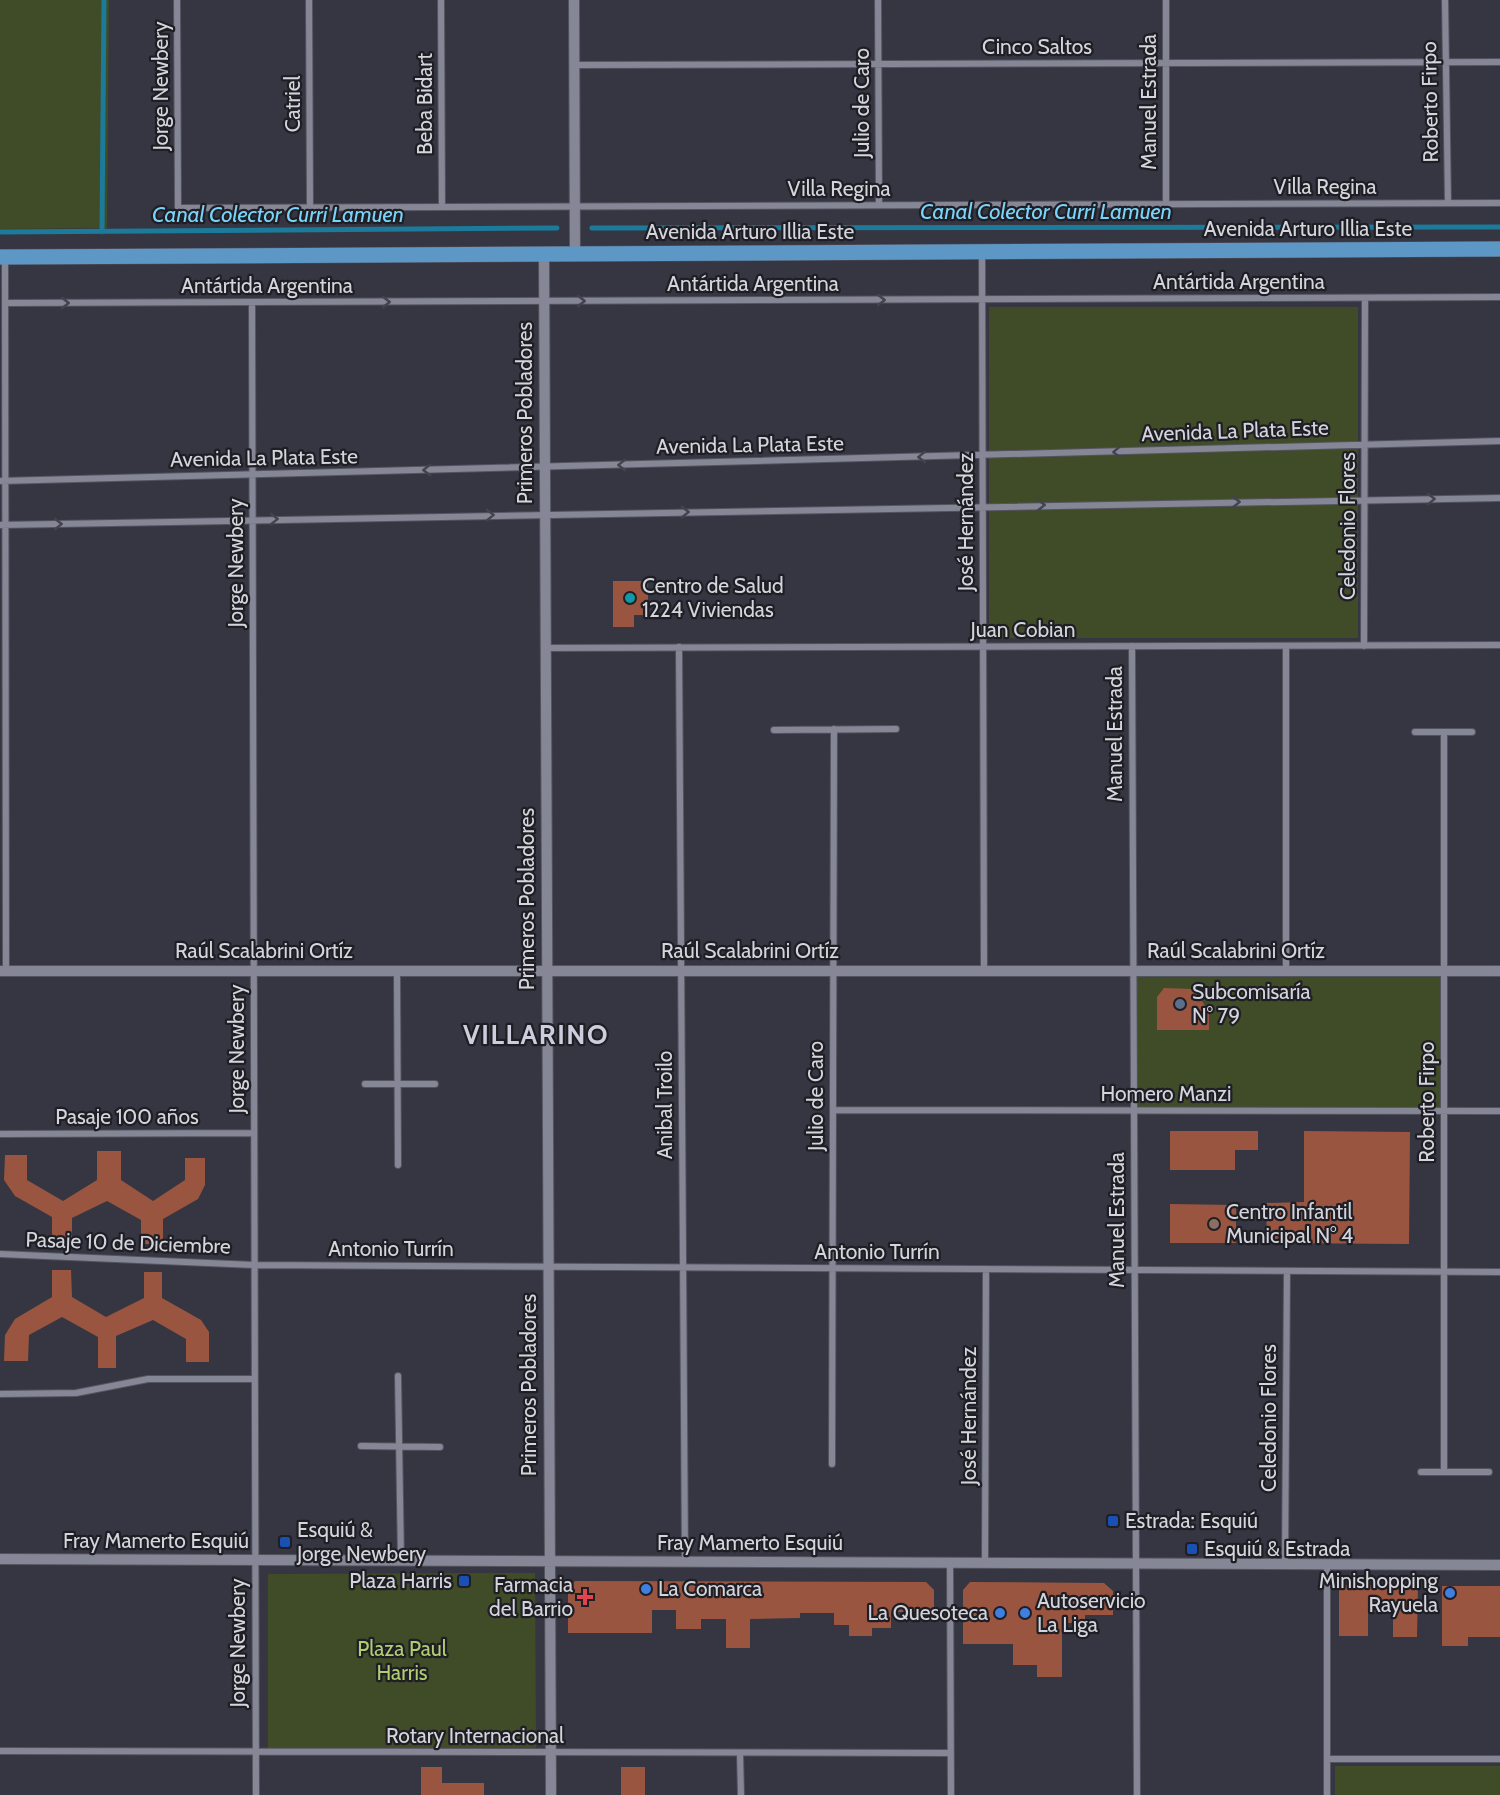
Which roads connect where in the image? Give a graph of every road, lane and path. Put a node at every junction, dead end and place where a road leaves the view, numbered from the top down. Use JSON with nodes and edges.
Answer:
{"nodes":[{"id":1,"x":177,"y":0,"type":"edge"},
{"id":2,"x":309,"y":0,"type":"edge"},
{"id":3,"x":441,"y":0,"type":"edge"},
{"id":4,"x":574,"y":0,"type":"edge"},
{"id":5,"x":878,"y":0,"type":"edge"},
{"id":6,"x":1166,"y":0,"type":"edge"},
{"id":7,"x":1445,"y":0,"type":"edge"},
{"id":8,"x":1166,"y":63,"type":"junction"},
{"id":9,"x":1446,"y":63,"type":"junction"},
{"id":10,"x":1500,"y":63,"type":"edge"},
{"id":11,"x":574,"y":65,"type":"junction"},
{"id":12,"x":879,"y":65,"type":"junction"},
{"id":13,"x":1448,"y":203,"type":"junction"},
{"id":14,"x":1500,"y":203,"type":"edge"},
{"id":15,"x":1166,"y":204,"type":"junction"},
{"id":16,"x":879,"y":205,"type":"junction"},
{"id":17,"x":575,"y":206,"type":"junction"},
{"id":18,"x":310,"y":207,"type":"junction"},
{"id":19,"x":442,"y":207,"type":"junction"},
{"id":20,"x":178,"y":208,"type":"joint"},
{"id":21,"x":1500,"y":249,"type":"edge"},
{"id":22,"x":982,"y":252,"type":"junction"},
{"id":23,"x":575,"y":254,"type":"junction"},
{"id":24,"x":544,"y":255,"type":"junction"},
{"id":25,"x":3,"y":257,"type":"edge"},
{"id":26,"x":1500,"y":297,"type":"edge"},
{"id":27,"x":1365,"y":298,"type":"junction"},
{"id":28,"x":982,"y":299,"type":"junction"},
{"id":29,"x":544,"y":301,"type":"junction"},
{"id":30,"x":252,"y":302,"type":"junction"},
{"id":31,"x":6,"y":303,"type":"junction"},
{"id":32,"x":1500,"y":441,"type":"edge"},
{"id":33,"x":1365,"y":444,"type":"junction"},
{"id":34,"x":982,"y":456,"type":"junction"},
{"id":35,"x":545,"y":467,"type":"junction"},
{"id":36,"x":253,"y":475,"type":"junction"},
{"id":37,"x":3,"y":481,"type":"edge"},
{"id":38,"x":1500,"y":498,"type":"edge"},
{"id":39,"x":1364,"y":500,"type":"junction"},
{"id":40,"x":982,"y":506,"type":"junction"},
{"id":41,"x":545,"y":514,"type":"junction"},
{"id":42,"x":253,"y":520,"type":"junction"},
{"id":43,"x":3,"y":525,"type":"edge"},
{"id":44,"x":1500,"y":645,"type":"edge"},
{"id":45,"x":1132,"y":646,"type":"junction"},
{"id":46,"x":1286,"y":646,"type":"junction"},
{"id":47,"x":1364,"y":646,"type":"junction"},
{"id":48,"x":679,"y":647,"type":"junction"},
{"id":49,"x":983,"y":647,"type":"junction"},
{"id":50,"x":546,"y":648,"type":"junction"},
{"id":51,"x":834,"y":729,"type":"junction"},
{"id":52,"x":897,"y":729,"type":"dead end"},
{"id":53,"x":774,"y":730,"type":"dead end"},
{"id":54,"x":1415,"y":732,"type":"dead end"},
{"id":55,"x":1444,"y":732,"type":"junction"},
{"id":56,"x":1472,"y":732,"type":"dead end"},
{"id":57,"x":3,"y":971,"type":"edge"},
{"id":58,"x":254,"y":971,"type":"junction"},
{"id":59,"x":397,"y":971,"type":"junction"},
{"id":60,"x":547,"y":971,"type":"junction"},
{"id":61,"x":680,"y":971,"type":"junction"},
{"id":62,"x":833,"y":971,"type":"junction"},
{"id":63,"x":984,"y":971,"type":"junction"},
{"id":64,"x":1132,"y":971,"type":"junction"},
{"id":65,"x":1286,"y":971,"type":"junction"},
{"id":66,"x":1443,"y":971,"type":"junction"},
{"id":67,"x":1500,"y":971,"type":"edge"},
{"id":68,"x":365,"y":1084,"type":"dead end"},
{"id":69,"x":398,"y":1084,"type":"junction"},
{"id":70,"x":435,"y":1084,"type":"dead end"},
{"id":71,"x":833,"y":1110,"type":"junction"},
{"id":72,"x":1133,"y":1111,"type":"junction"},
{"id":73,"x":1444,"y":1111,"type":"junction"},
{"id":74,"x":1500,"y":1111,"type":"edge"},
{"id":75,"x":254,"y":1133,"type":"junction"},
{"id":76,"x":0,"y":1134,"type":"edge"},
{"id":77,"x":398,"y":1165,"type":"dead end"},
{"id":78,"x":0,"y":1254,"type":"edge"},
{"id":79,"x":254,"y":1265,"type":"junction"},
{"id":80,"x":549,"y":1266,"type":"junction"},
{"id":81,"x":683,"y":1267,"type":"junction"},
{"id":82,"x":832,"y":1268,"type":"junction"},
{"id":83,"x":986,"y":1269,"type":"junction"},
{"id":84,"x":1134,"y":1270,"type":"junction"},
{"id":85,"x":1287,"y":1271,"type":"junction"},
{"id":86,"x":1444,"y":1272,"type":"junction"},
{"id":87,"x":1500,"y":1272,"type":"edge"},
{"id":88,"x":398,"y":1376,"type":"dead end"},
{"id":89,"x":254,"y":1379,"type":"junction"},
{"id":90,"x":0,"y":1394,"type":"edge"},
{"id":91,"x":361,"y":1446,"type":"dead end"},
{"id":92,"x":400,"y":1446,"type":"junction"},
{"id":93,"x":440,"y":1447,"type":"dead end"},
{"id":94,"x":832,"y":1464,"type":"dead end"},
{"id":95,"x":1421,"y":1472,"type":"dead end"},
{"id":96,"x":1444,"y":1472,"type":"junction"},
{"id":97,"x":1489,"y":1472,"type":"dead end"},
{"id":98,"x":0,"y":1559,"type":"edge"},
{"id":99,"x":254,"y":1561,"type":"junction"},
{"id":100,"x":401,"y":1561,"type":"junction"},
{"id":101,"x":550,"y":1562,"type":"junction"},
{"id":102,"x":685,"y":1562,"type":"junction"},
{"id":103,"x":950,"y":1563,"type":"junction"},
{"id":104,"x":985,"y":1563,"type":"junction"},
{"id":105,"x":1136,"y":1564,"type":"junction"},
{"id":106,"x":1285,"y":1565,"type":"junction"},
{"id":107,"x":1327,"y":1565,"type":"junction"},
{"id":108,"x":1500,"y":1565,"type":"edge"},
{"id":109,"x":0,"y":1751,"type":"edge"},
{"id":110,"x":256,"y":1752,"type":"junction"},
{"id":111,"x":550,"y":1752,"type":"junction"},
{"id":112,"x":740,"y":1753,"type":"junction"},
{"id":113,"x":950,"y":1754,"type":"junction"},
{"id":114,"x":1327,"y":1759,"type":"junction"},
{"id":115,"x":1500,"y":1759,"type":"edge"},
{"id":116,"x":256,"y":1795,"type":"edge"},
{"id":117,"x":551,"y":1795,"type":"edge"},
{"id":118,"x":741,"y":1795,"type":"edge"},
{"id":119,"x":951,"y":1795,"type":"edge"},
{"id":120,"x":1137,"y":1795,"type":"edge"},
{"id":121,"x":1328,"y":1795,"type":"edge"}],
"edges":[{"from":1,"to":20,"type":"street","name":"Jorge Newbery"},
{"from":2,"to":18,"type":"street","name":"Catriel"},
{"from":3,"to":19,"type":"street","name":"Beba Bidart"},
{"from":4,"to":11,"type":"street"},
{"from":5,"to":12,"type":"street","name":"Julio de Caro"},
{"from":6,"to":8,"type":"street","name":"Manuel Estrada"},
{"from":7,"to":9,"type":"street","name":"Roberto Firpo"},
{"from":8,"to":9,"type":"street","name":"Cinco Saltos"},
{"from":8,"to":12,"type":"street","name":"Cinco Saltos"},
{"from":8,"to":15,"type":"street","name":"Manuel Estrada"},
{"from":9,"to":10,"type":"street","name":"Cinco Saltos"},
{"from":9,"to":13,"type":"street","name":"Roberto Firpo"},
{"from":11,"to":12,"type":"street","name":"Cinco Saltos"},
{"from":11,"to":17,"type":"street"},
{"from":12,"to":16,"type":"street","name":"Julio de Caro"},
{"from":13,"to":14,"type":"street","name":"Villa Regina"},
{"from":13,"to":15,"type":"street","name":"Villa Regina"},
{"from":15,"to":16,"type":"street","name":"Villa Regina"},
{"from":16,"to":17,"type":"street","name":"Villa Regina"},
{"from":17,"to":19,"type":"street","name":"Villa Regina"},
{"from":17,"to":23,"type":"street"},
{"from":18,"to":19,"type":"street","name":"Villa Regina"},
{"from":18,"to":20,"type":"street","name":"Villa Regina"},
{"from":21,"to":22,"type":"main road","name":"Avenida Arturo Illia Este"},
{"from":22,"to":23,"type":"main road","name":"Avenida Arturo Illia Este"},
{"from":22,"to":28,"type":"street","name":"José Hernández"},
{"from":23,"to":24,"type":"main road","name":"Avenida Arturo Illia Este"},
{"from":24,"to":25,"type":"main road","name":"Avenida Arturo Illia Este"},
{"from":24,"to":29,"type":"street","name":"Primeros Pobladores"},
{"from":25,"to":31,"type":"street"},
{"from":26,"to":27,"type":"street","name":"Antártida Argentina"},
{"from":27,"to":28,"type":"street","name":"Antártida Argentina"},
{"from":27,"to":33,"type":"street","name":"Celedonio Flores"},
{"from":29,"to":28,"type":"street","name":"Antártida Argentina","one_way":true},
{"from":28,"to":34,"type":"street","name":"José Hernández"},
{"from":30,"to":29,"type":"street","name":"Antártida Argentina","one_way":true},
{"from":29,"to":35,"type":"street","name":"Primeros Pobladores"},
{"from":31,"to":30,"type":"street","name":"Antártida Argentina","one_way":true},
{"from":30,"to":36,"type":"street","name":"Jorge Newbery"},
{"from":31,"to":37,"type":"street"},
{"from":32,"to":33,"type":"street","name":"Avenida La Plata Este"},
{"from":33,"to":34,"type":"street","name":"Avenida La Plata Este","one_way":true},
{"from":33,"to":39,"type":"street","name":"Celedonio Flores"},
{"from":34,"to":35,"type":"street","name":"Avenida La Plata Este","one_way":true},
{"from":34,"to":40,"type":"street","name":"José Hernández"},
{"from":35,"to":36,"type":"street","name":"Avenida La Plata Este","one_way":true},
{"from":35,"to":41,"type":"street","name":"Primeros Pobladores"},
{"from":36,"to":37,"type":"street","name":"Avenida La Plata Este"},
{"from":36,"to":42,"type":"street","name":"Jorge Newbery"},
{"from":37,"to":43,"type":"street"},
{"from":39,"to":38,"type":"street","one_way":true},
{"from":40,"to":39,"type":"street","one_way":true},
{"from":39,"to":47,"type":"street","name":"Celedonio Flores"},
{"from":41,"to":40,"type":"street","one_way":true},
{"from":40,"to":49,"type":"street","name":"José Hernández"},
{"from":42,"to":41,"type":"street","one_way":true},
{"from":41,"to":50,"type":"street","name":"Primeros Pobladores"},
{"from":43,"to":42,"type":"street","one_way":true},
{"from":42,"to":58,"type":"street","name":"Jorge Newbery"},
{"from":43,"to":57,"type":"street"},
{"from":44,"to":47,"type":"street","name":"Juan Cobian"},
{"from":45,"to":46,"type":"street","name":"Juan Cobian"},
{"from":45,"to":49,"type":"street","name":"Juan Cobian"},
{"from":45,"to":64,"type":"street","name":"Manuel Estrada"},
{"from":46,"to":47,"type":"street","name":"Juan Cobian"},
{"from":46,"to":65,"type":"street"},
{"from":48,"to":49,"type":"street","name":"Juan Cobian"},
{"from":48,"to":50,"type":"street","name":"Juan Cobian"},
{"from":48,"to":61,"type":"street","name":"Anibal Troilo"},
{"from":49,"to":63,"type":"street","name":"José Hernández"},
{"from":50,"to":60,"type":"street","name":"Primeros Pobladores"},
{"from":51,"to":52,"type":"street"},
{"from":51,"to":53,"type":"street"},
{"from":51,"to":62,"type":"street","name":"Julio de Caro"},
{"from":54,"to":55,"type":"street"},
{"from":55,"to":56,"type":"street"},
{"from":55,"to":66,"type":"street","name":"Roberto Firpo"},
{"from":57,"to":58,"type":"street","name":"Raúl Scalabrini Ortíz"},
{"from":58,"to":59,"type":"street","name":"Raúl Scalabrini Ortíz"},
{"from":58,"to":75,"type":"street","name":"Jorge Newbery"},
{"from":59,"to":60,"type":"street","name":"Raúl Scalabrini Ortíz"},
{"from":59,"to":69,"type":"street"},
{"from":60,"to":61,"type":"street","name":"Raúl Scalabrini Ortíz"},
{"from":60,"to":80,"type":"street","name":"Primeros Pobladores"},
{"from":61,"to":62,"type":"street","name":"Raúl Scalabrini Ortíz"},
{"from":61,"to":81,"type":"street","name":"Anibal Troilo"},
{"from":62,"to":63,"type":"street","name":"Raúl Scalabrini Ortíz"},
{"from":62,"to":71,"type":"street","name":"Julio de Caro"},
{"from":63,"to":64,"type":"street","name":"Raúl Scalabrini Ortíz"},
{"from":64,"to":65,"type":"street","name":"Raúl Scalabrini Ortíz"},
{"from":64,"to":72,"type":"street","name":"Manuel Estrada"},
{"from":65,"to":66,"type":"street","name":"Raúl Scalabrini Ortíz"},
{"from":66,"to":67,"type":"street","name":"Raúl Scalabrini Ortíz"},
{"from":66,"to":73,"type":"street","name":"Roberto Firpo"},
{"from":68,"to":69,"type":"street"},
{"from":69,"to":70,"type":"street"},
{"from":69,"to":77,"type":"street"},
{"from":71,"to":72,"type":"street","name":"Homero Manzi"},
{"from":71,"to":82,"type":"street","name":"Julio de Caro"},
{"from":72,"to":73,"type":"street","name":"Homero Manzi"},
{"from":72,"to":84,"type":"street","name":"Manuel Estrada"},
{"from":73,"to":74,"type":"street","name":"Homero Manzi"},
{"from":73,"to":86,"type":"street","name":"Roberto Firpo"},
{"from":75,"to":76,"type":"street","name":"Pasaje 100 años"},
{"from":75,"to":79,"type":"street","name":"Jorge Newbery"},
{"from":78,"to":79,"type":"street","name":"Pasaje 10 de Diciembre"},
{"from":79,"to":80,"type":"street","name":"Antonio Turrín"},
{"from":79,"to":89,"type":"street","name":"Jorge Newbery"},
{"from":80,"to":81,"type":"street","name":"Antonio Turrín"},
{"from":80,"to":101,"type":"street","name":"Primeros Pobladores"},
{"from":81,"to":82,"type":"street","name":"Antonio Turrín"},
{"from":81,"to":102,"type":"street","name":"Anibal Troilo"},
{"from":82,"to":83,"type":"street","name":"Antonio Turrín"},
{"from":82,"to":94,"type":"street","name":"Julio de Caro"},
{"from":83,"to":84,"type":"street","name":"Antonio Turrín"},
{"from":83,"to":104,"type":"street","name":"José Hernández"},
{"from":84,"to":85,"type":"street","name":"Antonio Turrín"},
{"from":84,"to":105,"type":"street","name":"Manuel Estrada"},
{"from":85,"to":86,"type":"street","name":"Antonio Turrín"},
{"from":85,"to":106,"type":"street","name":"Celedonio Flores"},
{"from":86,"to":87,"type":"street","name":"Antonio Turrín"},
{"from":86,"to":96,"type":"street","name":"Roberto Firpo"},
{"from":88,"to":92,"type":"street"},
{"from":89,"to":90,"type":"street"},
{"from":89,"to":99,"type":"street","name":"Jorge Newbery"},
{"from":91,"to":92,"type":"street"},
{"from":92,"to":93,"type":"street"},
{"from":92,"to":100,"type":"street"},
{"from":95,"to":96,"type":"street"},
{"from":96,"to":97,"type":"street"},
{"from":98,"to":99,"type":"street","name":"Fray Mamerto Esquiú"},
{"from":99,"to":100,"type":"street","name":"Fray Mamerto Esquiú"},
{"from":99,"to":110,"type":"street","name":"Jorge Newbery"},
{"from":100,"to":101,"type":"street","name":"Fray Mamerto Esquiú"},
{"from":101,"to":102,"type":"street","name":"Fray Mamerto Esquiú"},
{"from":101,"to":111,"type":"street","name":"Primeros Pobladores"},
{"from":102,"to":103,"type":"street","name":"Fray Mamerto Esquiú"},
{"from":103,"to":104,"type":"street","name":"Fray Mamerto Esquiú"},
{"from":103,"to":113,"type":"street"},
{"from":104,"to":105,"type":"street","name":"Fray Mamerto Esquiú"},
{"from":105,"to":106,"type":"street","name":"Fray Mamerto Esquiú"},
{"from":105,"to":120,"type":"street","name":"Manuel Estrada"},
{"from":106,"to":107,"type":"street","name":"Fray Mamerto Esquiú"},
{"from":107,"to":108,"type":"street","name":"Fray Mamerto Esquiú"},
{"from":107,"to":114,"type":"street"},
{"from":109,"to":110,"type":"street","name":"Rotary Internacional"},
{"from":110,"to":111,"type":"street","name":"Rotary Internacional"},
{"from":110,"to":116,"type":"street","name":"Jorge Newbery"},
{"from":111,"to":112,"type":"street","name":"Rotary Internacional"},
{"from":111,"to":117,"type":"street","name":"Primeros Pobladores"},
{"from":112,"to":113,"type":"street","name":"Rotary Internacional"},
{"from":112,"to":118,"type":"street"},
{"from":113,"to":119,"type":"street"},
{"from":114,"to":115,"type":"street"},
{"from":114,"to":121,"type":"street"}]}
